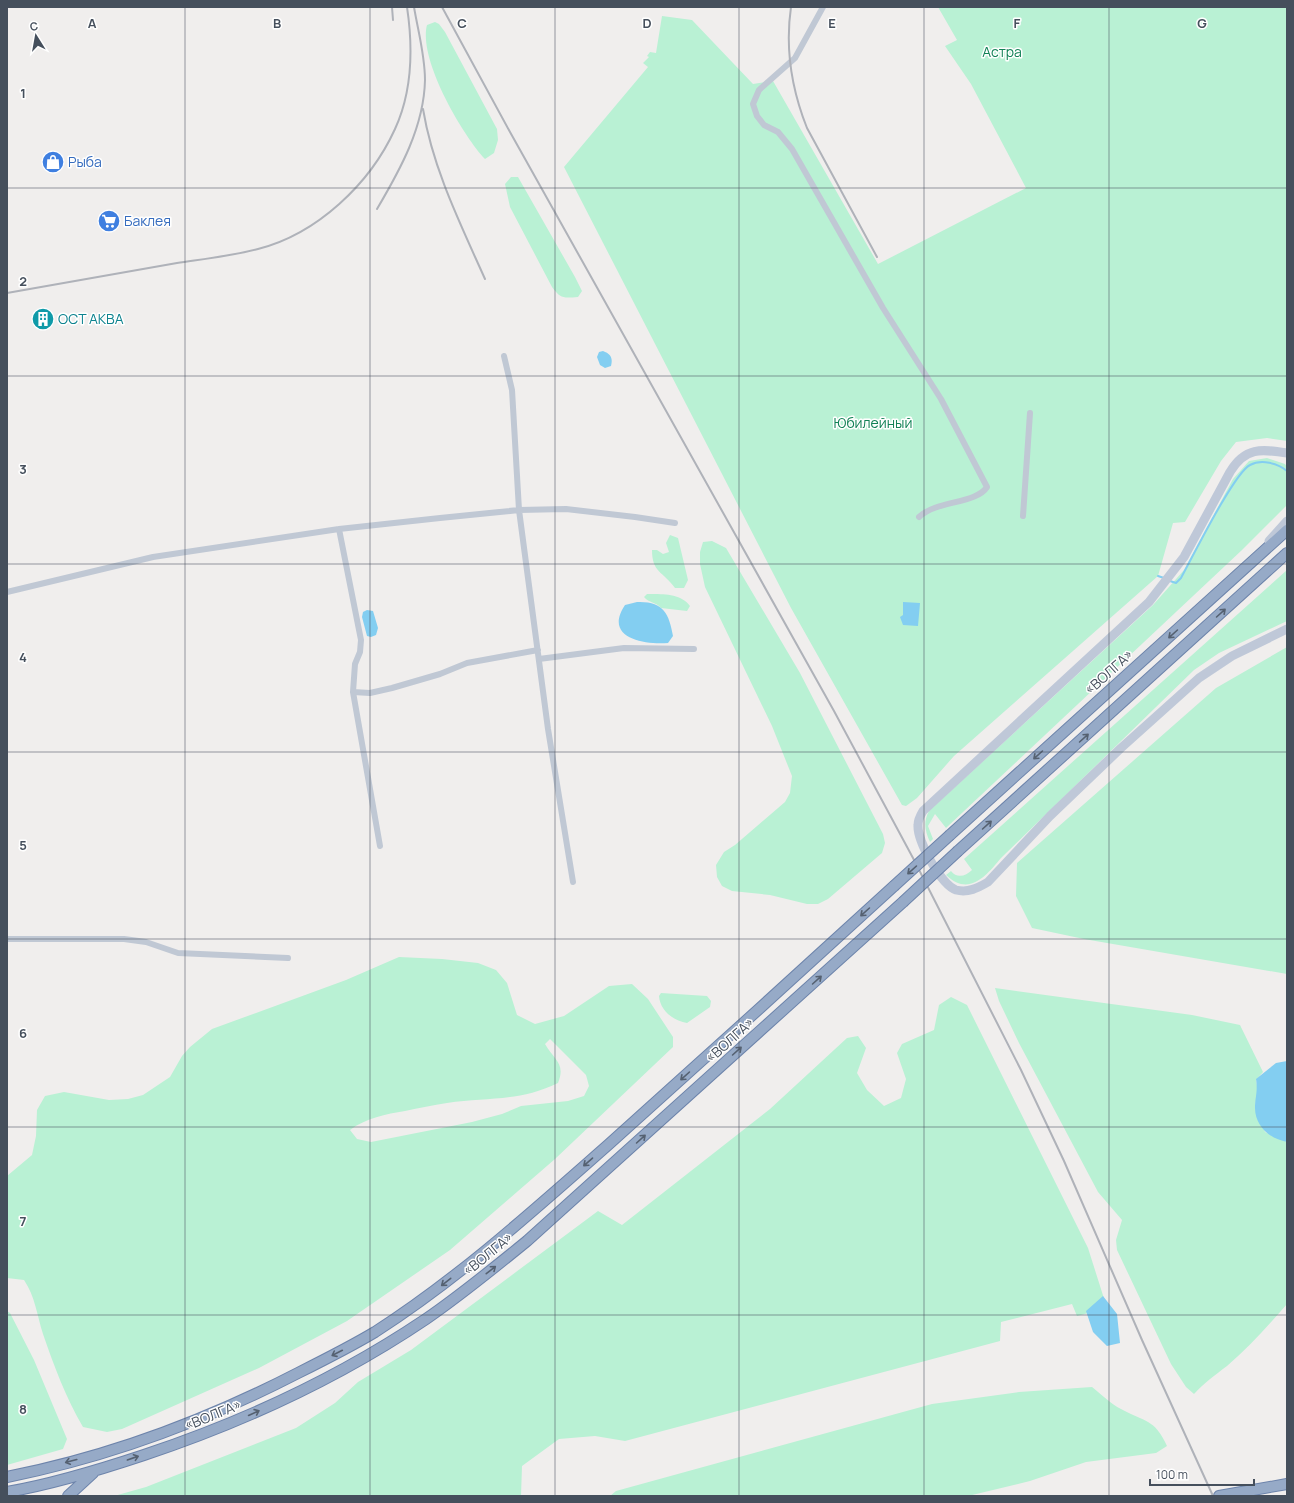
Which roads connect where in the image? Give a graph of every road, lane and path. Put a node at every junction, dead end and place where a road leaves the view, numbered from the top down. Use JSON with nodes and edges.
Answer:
{"nodes":[{"id":1,"x":823,"y":7,"type":"edge"},
{"id":2,"x":504,"y":356,"type":"dead end"},
{"id":3,"x":1030,"y":413,"type":"dead end"},
{"id":4,"x":1274,"y":451,"type":"junction"},
{"id":5,"x":1287,"y":453,"type":"edge"},
{"id":6,"x":1287,"y":457,"type":"edge"},
{"id":7,"x":519,"y":510,"type":"junction"},
{"id":8,"x":1023,"y":516,"type":"dead end"},
{"id":9,"x":919,"y":517,"type":"dead end"},
{"id":10,"x":1287,"y":521,"type":"edge"},
{"id":11,"x":675,"y":523,"type":"dead end"},
{"id":12,"x":339,"y":529,"type":"junction"},
{"id":13,"x":1287,"y":530,"type":"edge"},
{"id":14,"x":1286,"y":555,"type":"edge"},
{"id":15,"x":1246,"y":567,"type":"junction"},
{"id":16,"x":7,"y":592,"type":"edge"},
{"id":17,"x":1287,"y":629,"type":"edge"},
{"id":18,"x":694,"y":649,"type":"dead end"},
{"id":19,"x":538,"y":650,"type":"junction"},
{"id":20,"x":538,"y":658,"type":"junction"},
{"id":21,"x":353,"y":692,"type":"junction"},
{"id":22,"x":380,"y":846,"type":"dead end"},
{"id":23,"x":573,"y":882,"type":"dead end"},
{"id":24,"x":7,"y":939,"type":"edge"},
{"id":25,"x":288,"y":958,"type":"dead end"},
{"id":26,"x":96,"y":1471,"type":"junction"},
{"id":27,"x":7,"y":1477,"type":"edge"},
{"id":28,"x":1287,"y":1484,"type":"edge"},
{"id":29,"x":7,"y":1492,"type":"edge"},
{"id":30,"x":68,"y":1496,"type":"edge"},
{"id":31,"x":1219,"y":1496,"type":"edge"}],
"edges":[{"from":1,"to":9,"type":"street"},
{"from":2,"to":7,"type":"street"},
{"from":3,"to":8,"type":"street"},
{"from":4,"to":5,"type":"main road"},
{"from":4,"to":6,"type":"main road"},
{"from":4,"to":17,"type":"main road"},
{"from":7,"to":11,"type":"street"},
{"from":7,"to":12,"type":"street"},
{"from":7,"to":19,"type":"street"},
{"from":10,"to":15,"type":"main road"},
{"from":12,"to":16,"type":"street"},
{"from":12,"to":21,"type":"street"},
{"from":13,"to":15,"type":"highway","name":"«ВОЛГА»"},
{"from":26,"to":14,"type":"highway","name":"«ВОЛГА»","one_way":true,"bridge":true},
{"from":15,"to":27,"type":"highway","name":"«ВОЛГА»","one_way":true,"bridge":true},
{"from":18,"to":20,"type":"street"},
{"from":19,"to":20,"type":"street"},
{"from":19,"to":21,"type":"street"},
{"from":20,"to":23,"type":"street"},
{"from":21,"to":22,"type":"street"},
{"from":24,"to":25,"type":"street"},
{"from":26,"to":29,"type":"highway","name":"«ВОЛГА»"},
{"from":26,"to":30,"type":"highway"},
{"from":28,"to":31,"type":"highway"}]}
